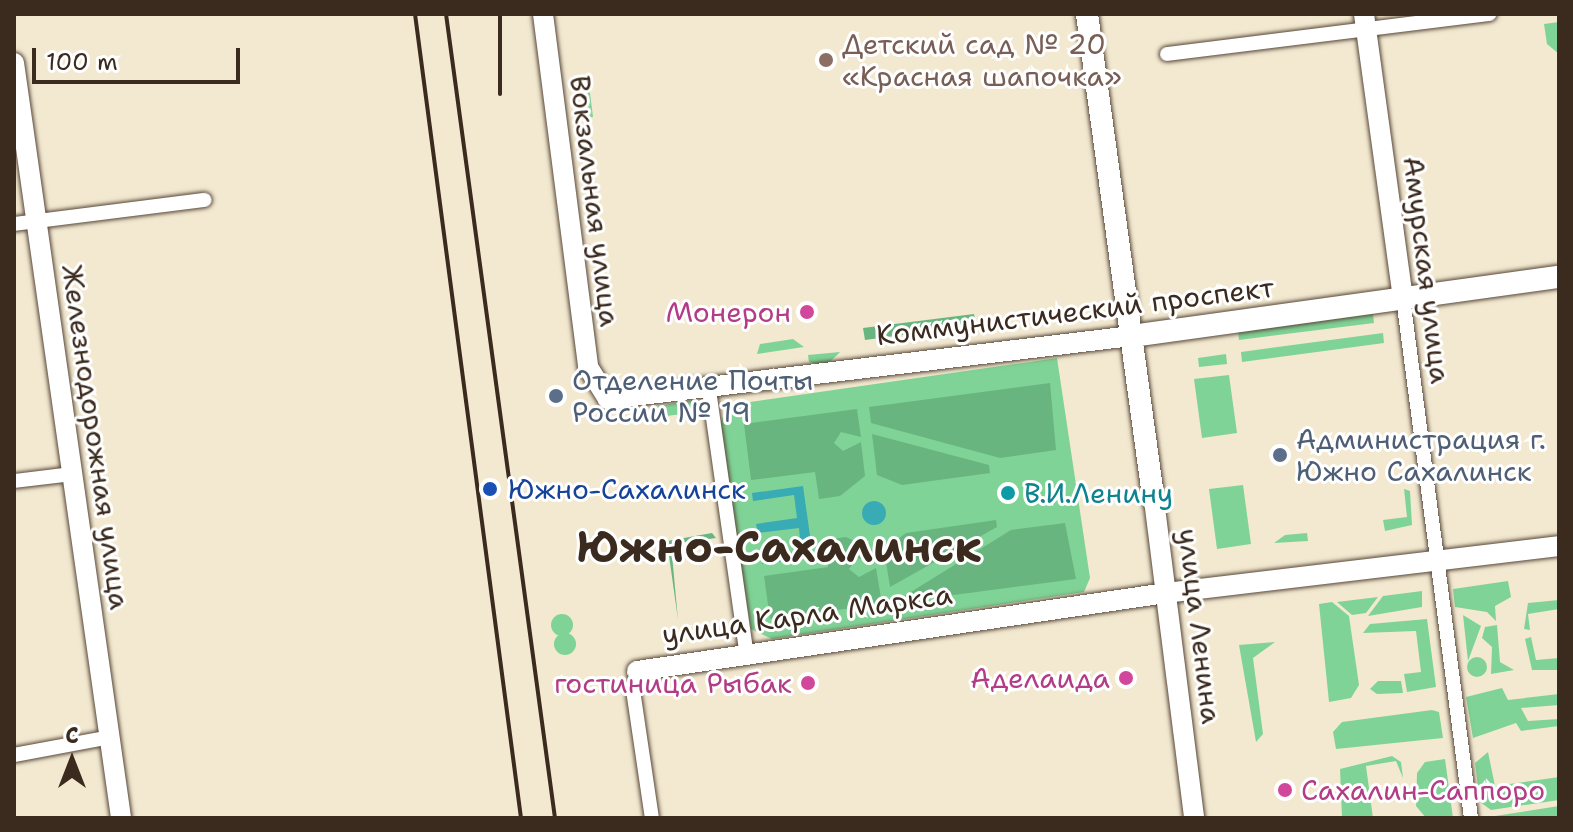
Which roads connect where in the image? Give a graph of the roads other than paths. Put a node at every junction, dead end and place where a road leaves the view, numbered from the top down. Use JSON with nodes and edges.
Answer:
{"nodes":[{"id":1,"x":543,"y":14,"type":"edge"},
{"id":2,"x":1087,"y":14,"type":"edge"},
{"id":3,"x":1490,"y":14,"type":"edge"},
{"id":4,"x":1365,"y":23,"type":"edge"},
{"id":5,"x":1167,"y":54,"type":"dead end"},
{"id":6,"x":14,"y":63,"type":"edge"},
{"id":7,"x":204,"y":200,"type":"dead end"},
{"id":8,"x":38,"y":220,"type":"junction"},
{"id":9,"x":14,"y":224,"type":"edge"},
{"id":10,"x":1559,"y":277,"type":"edge"},
{"id":11,"x":1403,"y":298,"type":"junction"},
{"id":12,"x":1132,"y":336,"type":"junction"},
{"id":13,"x":709,"y":390,"type":"junction"},
{"id":14,"x":599,"y":393,"type":"joint"},
{"id":15,"x":72,"y":474,"type":"junction"},
{"id":16,"x":14,"y":481,"type":"edge"},
{"id":17,"x":1154,"y":500,"type":"joint"},
{"id":18,"x":1559,"y":546,"type":"edge"},
{"id":19,"x":1436,"y":563,"type":"junction"},
{"id":20,"x":1166,"y":593,"type":"junction"},
{"id":21,"x":746,"y":650,"type":"junction"},
{"id":22,"x":637,"y":671,"type":"joint"},
{"id":23,"x":111,"y":737,"type":"junction"},
{"id":24,"x":14,"y":755,"type":"edge"},
{"id":25,"x":121,"y":818,"type":"edge"},
{"id":26,"x":652,"y":818,"type":"edge"},
{"id":27,"x":1194,"y":818,"type":"edge"},
{"id":28,"x":1471,"y":818,"type":"edge"}],
"edges":[{"from":1,"to":14,"type":"street","name":"Вокзальная улица"},
{"from":2,"to":12,"type":"main road","name":"улица Ленина"},
{"from":3,"to":4,"type":"street"},
{"from":4,"to":5,"type":"street"},
{"from":4,"to":11,"type":"street","name":"Амурская улица"},
{"from":6,"to":8,"type":"street","name":"Железнодорожная улица"},
{"from":7,"to":8,"type":"street"},
{"from":8,"to":9,"type":"street"},
{"from":8,"to":15,"type":"street","name":"Железнодорожная улица"},
{"from":10,"to":11,"type":"main road","name":"Коммунистический проспект"},
{"from":11,"to":12,"type":"main road","name":"Коммунистический проспект"},
{"from":11,"to":19,"type":"street","name":"Амурская улица"},
{"from":12,"to":13,"type":"street","name":"Коммунистический проспект"},
{"from":12,"to":17,"type":"main road","name":"улица Ленина"},
{"from":13,"to":14,"type":"street","name":"Коммунистический проспект"},
{"from":13,"to":21,"type":"street"},
{"from":15,"to":16,"type":"street"},
{"from":15,"to":23,"type":"street","name":"Железнодорожная улица"},
{"from":17,"to":20,"type":"street","name":"улица Ленина"},
{"from":18,"to":19,"type":"street","name":"улица Карла Маркса"},
{"from":19,"to":20,"type":"street","name":"улица Карла Маркса"},
{"from":19,"to":28,"type":"street","name":"Амурская улица"},
{"from":20,"to":21,"type":"street","name":"улица Карла Маркса"},
{"from":20,"to":27,"type":"street","name":"улица Ленина"},
{"from":21,"to":22,"type":"street","name":"улица Карла Маркса"},
{"from":22,"to":26,"type":"street"},
{"from":23,"to":24,"type":"street"},
{"from":23,"to":25,"type":"street","name":"Железнодорожная улица"}]}
